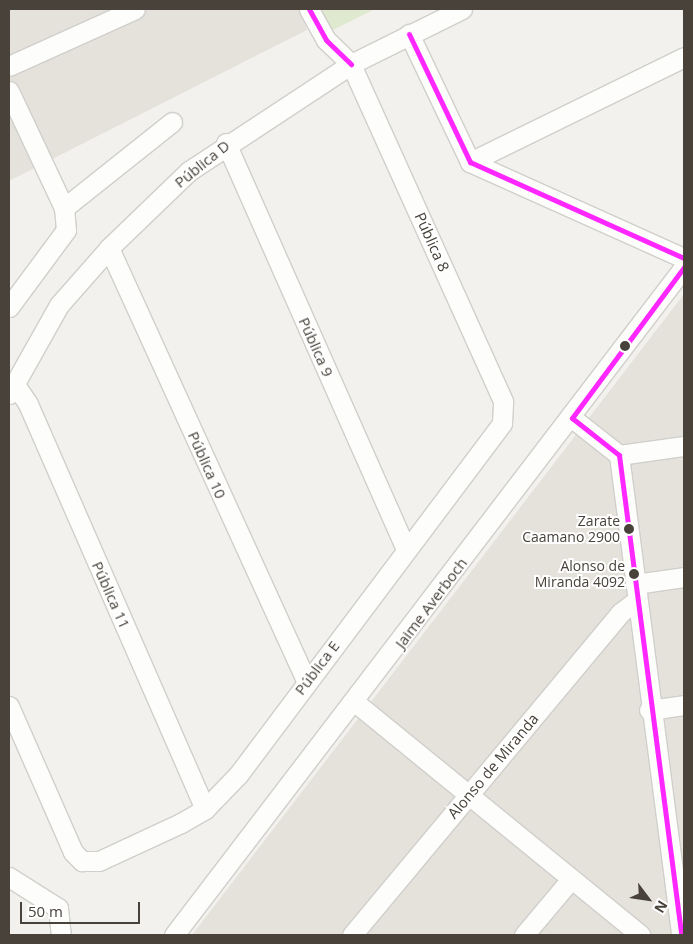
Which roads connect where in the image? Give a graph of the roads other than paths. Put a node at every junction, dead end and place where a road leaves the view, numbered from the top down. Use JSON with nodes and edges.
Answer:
{"nodes":[{"id":1,"x":135,"y":9,"type":"edge"},
{"id":2,"x":309,"y":9,"type":"edge"},
{"id":3,"x":462,"y":9,"type":"edge"},
{"id":4,"x":409,"y":34,"type":"junction"},
{"id":5,"x":684,"y":57,"type":"edge"},
{"id":6,"x":351,"y":64,"type":"junction"},
{"id":7,"x":9,"y":66,"type":"edge"},
{"id":8,"x":9,"y":90,"type":"edge"},
{"id":9,"x":172,"y":122,"type":"dead end"},
{"id":10,"x":226,"y":144,"type":"junction"},
{"id":11,"x":470,"y":162,"type":"junction"},
{"id":12,"x":64,"y":208,"type":"junction"},
{"id":13,"x":109,"y":248,"type":"junction"},
{"id":14,"x":684,"y":258,"type":"edge"},
{"id":15,"x":684,"y":267,"type":"edge"},
{"id":16,"x":9,"y":308,"type":"edge"},
{"id":17,"x":11,"y":388,"type":"edge"},
{"id":18,"x":572,"y":418,"type":"junction"},
{"id":19,"x":502,"y":423,"type":"joint"},
{"id":20,"x":684,"y":446,"type":"edge"},
{"id":21,"x":619,"y":455,"type":"junction"},
{"id":22,"x":406,"y":550,"type":"junction"},
{"id":23,"x":684,"y":577,"type":"edge"},
{"id":24,"x":636,"y":592,"type":"junction"},
{"id":25,"x":306,"y":681,"type":"junction"},
{"id":26,"x":356,"y":702,"type":"junction"},
{"id":27,"x":684,"y":705,"type":"edge"},
{"id":28,"x":9,"y":706,"type":"edge"},
{"id":29,"x":649,"y":710,"type":"junction"},
{"id":30,"x":468,"y":795,"type":"junction"},
{"id":31,"x":205,"y":809,"type":"junction"},
{"id":32,"x":677,"y":838,"type":"edge"},
{"id":33,"x":9,"y":877,"type":"edge"},
{"id":34,"x":571,"y":879,"type":"junction"},
{"id":35,"x":61,"y":935,"type":"edge"},
{"id":36,"x":174,"y":935,"type":"edge"},
{"id":37,"x":352,"y":935,"type":"edge"},
{"id":38,"x":524,"y":935,"type":"edge"},
{"id":39,"x":640,"y":935,"type":"edge"},
{"id":40,"x":681,"y":935,"type":"edge"}],
"edges":[{"from":1,"to":7,"type":"street"},
{"from":2,"to":6,"type":"street"},
{"from":3,"to":4,"type":"street","name":"Pública D"},
{"from":4,"to":6,"type":"street","name":"Pública D"},
{"from":4,"to":11,"type":"street"},
{"from":5,"to":11,"type":"street"},
{"from":6,"to":10,"type":"street","name":"Pública D"},
{"from":6,"to":19,"type":"street","name":"Pública 8"},
{"from":8,"to":12,"type":"street"},
{"from":9,"to":12,"type":"street"},
{"from":10,"to":13,"type":"street","name":"Pública D"},
{"from":10,"to":22,"type":"street","name":"Pública 9"},
{"from":11,"to":14,"type":"street"},
{"from":12,"to":16,"type":"street"},
{"from":13,"to":17,"type":"street","name":"Pública D"},
{"from":13,"to":25,"type":"street","name":"Pública 10"},
{"from":15,"to":18,"type":"street","name":"Jaime Averboch"},
{"from":17,"to":31,"type":"street","name":"Pública 11"},
{"from":18,"to":21,"type":"street"},
{"from":18,"to":26,"type":"street","name":"Jaime Averboch"},
{"from":19,"to":22,"type":"street","name":"Pública E"},
{"from":20,"to":21,"type":"street"},
{"from":21,"to":24,"type":"street"},
{"from":22,"to":25,"type":"street","name":"Pública E"},
{"from":23,"to":24,"type":"street"},
{"from":24,"to":29,"type":"street"},
{"from":24,"to":30,"type":"street","name":"Alonso de Miranda"},
{"from":25,"to":31,"type":"street","name":"Pública E"},
{"from":26,"to":30,"type":"street"},
{"from":26,"to":36,"type":"street","name":"Jaime Averboch"},
{"from":27,"to":29,"type":"street"},
{"from":28,"to":31,"type":"street","name":"Pública E"},
{"from":29,"to":32,"type":"street"},
{"from":30,"to":34,"type":"street"},
{"from":30,"to":37,"type":"street","name":"Alonso de Miranda"},
{"from":32,"to":40,"type":"street"},
{"from":33,"to":35,"type":"street"},
{"from":34,"to":38,"type":"street"},
{"from":34,"to":39,"type":"street"}]}
